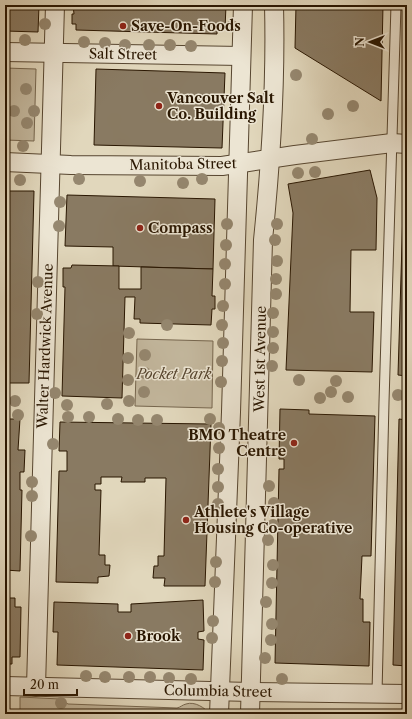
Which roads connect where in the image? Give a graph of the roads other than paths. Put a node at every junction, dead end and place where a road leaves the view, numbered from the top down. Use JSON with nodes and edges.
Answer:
{"nodes":[{"id":1,"x":55,"y":5,"type":"edge"},
{"id":2,"x":243,"y":5,"type":"edge"},
{"id":3,"x":274,"y":5,"type":"edge"},
{"id":4,"x":396,"y":5,"type":"edge"},
{"id":5,"x":5,"y":52,"type":"edge"},
{"id":6,"x":54,"y":53,"type":"junction"},
{"id":7,"x":241,"y":56,"type":"junction"},
{"id":8,"x":400,"y":144,"type":"edge"},
{"id":9,"x":270,"y":159,"type":"junction"},
{"id":10,"x":5,"y":162,"type":"edge"},
{"id":11,"x":239,"y":163,"type":"junction"},
{"id":12,"x":51,"y":164,"type":"junction"},
{"id":13,"x":5,"y":686,"type":"edge"},
{"id":14,"x":36,"y":687,"type":"junction"},
{"id":15,"x":220,"y":691,"type":"junction"},
{"id":16,"x":251,"y":692,"type":"junction"},
{"id":17,"x":377,"y":693,"type":"junction"},
{"id":18,"x":407,"y":694,"type":"edge"},
{"id":19,"x":219,"y":714,"type":"edge"},
{"id":20,"x":250,"y":714,"type":"edge"}],
"edges":[{"from":1,"to":6,"type":"street","name":"Walter Hardwick Avenue"},
{"from":2,"to":7,"type":"street","name":"West 1st Avenue"},
{"from":3,"to":9,"type":"street","name":"West 1st Avenue"},
{"from":4,"to":8,"type":"lane"},
{"from":5,"to":6,"type":"street","name":"Salt Street"},
{"from":6,"to":7,"type":"street","name":"Salt Street"},
{"from":6,"to":12,"type":"street","name":"Walter Hardwick Avenue"},
{"from":7,"to":11,"type":"street","name":"West 1st Avenue"},
{"from":8,"to":9,"type":"street","name":"Manitoba Street"},
{"from":8,"to":17,"type":"lane"},
{"from":9,"to":11,"type":"street","name":"Manitoba Street"},
{"from":9,"to":16,"type":"street","name":"West 1st Avenue"},
{"from":10,"to":12,"type":"street","name":"Manitoba Street"},
{"from":11,"to":12,"type":"street","name":"Manitoba Street"},
{"from":11,"to":15,"type":"street","name":"West 1st Avenue"},
{"from":12,"to":14,"type":"street","name":"Walter Hardwick Avenue"},
{"from":13,"to":14,"type":"street","name":"Columbia Street"},
{"from":14,"to":15,"type":"street","name":"Columbia Street"},
{"from":15,"to":16,"type":"street","name":"Columbia Street"},
{"from":15,"to":19,"type":"street","name":"West 1st Avenue"},
{"from":16,"to":17,"type":"street","name":"Columbia Street"},
{"from":16,"to":20,"type":"street","name":"West 1st Avenue"},
{"from":17,"to":18,"type":"street","name":"Columbia Street"}]}
